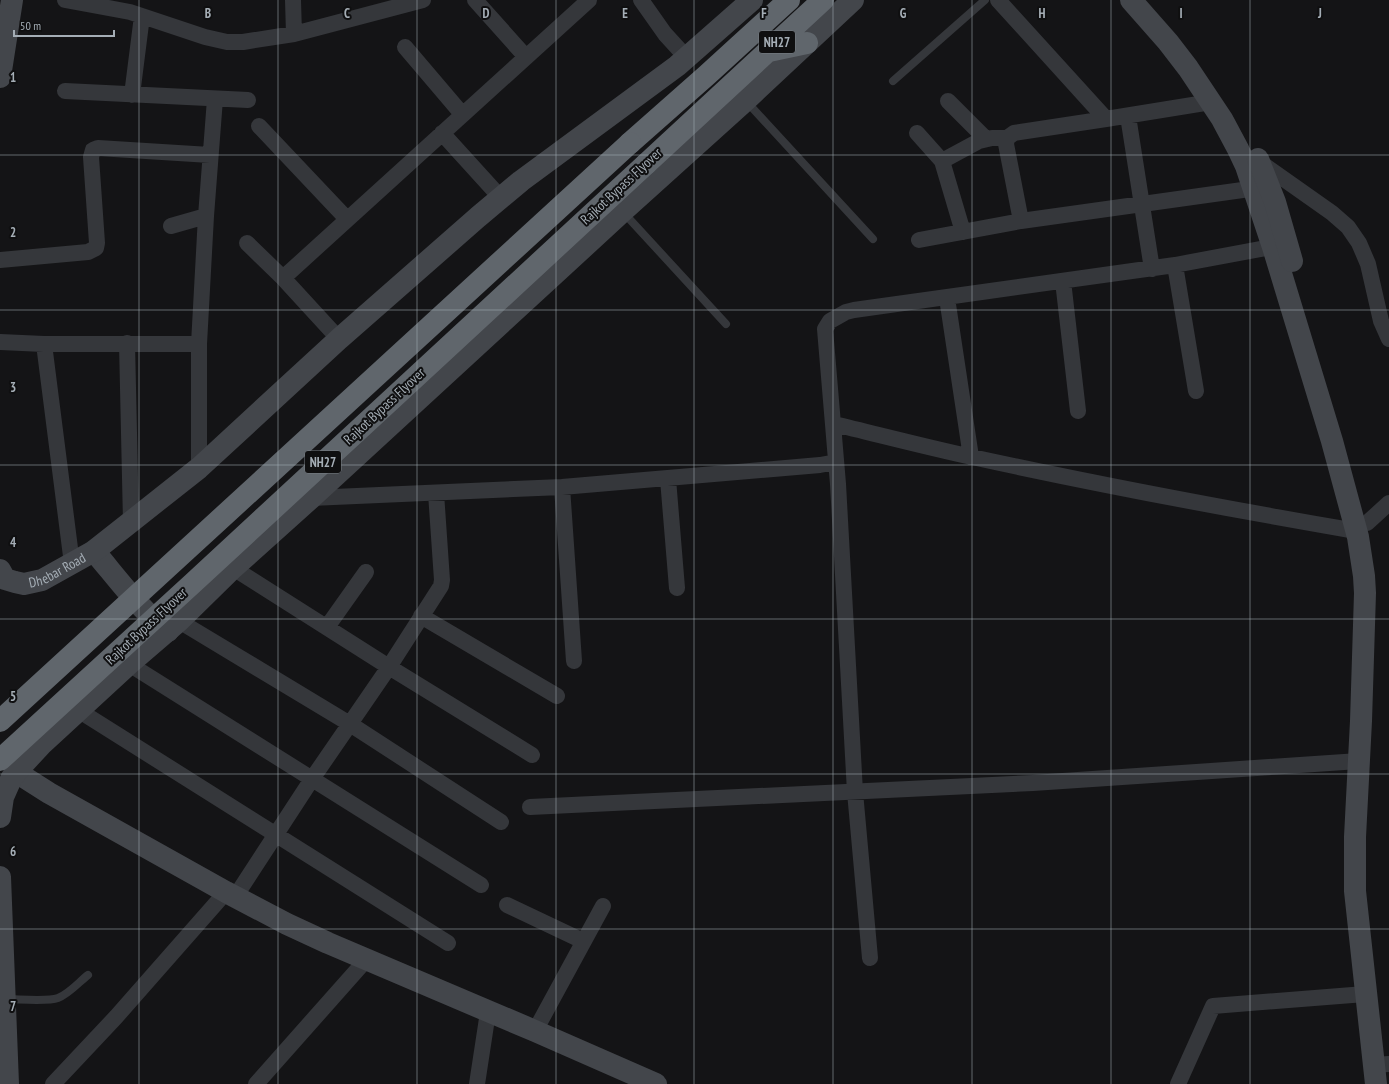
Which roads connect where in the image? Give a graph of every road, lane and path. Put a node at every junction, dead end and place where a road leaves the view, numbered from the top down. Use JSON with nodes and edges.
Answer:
{"nodes":[{"id":1,"x":12,"y":0,"type":"edge"},
{"id":2,"x":65,"y":0,"type":"edge"},
{"id":3,"x":293,"y":0,"type":"edge"},
{"id":4,"x":475,"y":0,"type":"edge"},
{"id":5,"x":589,"y":0,"type":"edge"},
{"id":6,"x":641,"y":0,"type":"edge"},
{"id":7,"x":752,"y":0,"type":"edge"},
{"id":8,"x":789,"y":0,"type":"edge"},
{"id":9,"x":823,"y":0,"type":"edge"},
{"id":10,"x":853,"y":0,"type":"edge"},
{"id":11,"x":985,"y":0,"type":"edge"},
{"id":12,"x":998,"y":0,"type":"edge"},
{"id":13,"x":1131,"y":0,"type":"edge"},
{"id":14,"x":1146,"y":0,"type":"edge"},
{"id":15,"x":414,"y":1,"type":"edge"},
{"id":16,"x":142,"y":16,"type":"junction"},
{"id":17,"x":294,"y":34,"type":"junction"},
{"id":18,"x":807,"y":43,"type":"junction"},
{"id":19,"x":405,"y":46,"type":"dead end"},
{"id":20,"x":768,"y":51,"type":"junction"},
{"id":21,"x":526,"y":57,"type":"junction"},
{"id":22,"x":686,"y":57,"type":"junction"},
{"id":23,"x":707,"y":76,"type":"junction"},
{"id":24,"x":0,"y":77,"type":"edge"},
{"id":25,"x":893,"y":81,"type":"dead end"},
{"id":26,"x":65,"y":91,"type":"dead end"},
{"id":27,"x":739,"y":92,"type":"junction"},
{"id":28,"x":132,"y":95,"type":"junction"},
{"id":29,"x":215,"y":99,"type":"junction"},
{"id":30,"x":248,"y":100,"type":"dead end"},
{"id":31,"x":948,"y":101,"type":"dead end"},
{"id":32,"x":1211,"y":102,"type":"junction"},
{"id":33,"x":462,"y":114,"type":"junction"},
{"id":34,"x":1128,"y":116,"type":"junction"},
{"id":35,"x":1106,"y":119,"type":"junction"},
{"id":36,"x":259,"y":126,"type":"dead end"},
{"id":37,"x":442,"y":133,"type":"junction"},
{"id":38,"x":917,"y":133,"type":"dead end"},
{"id":39,"x":1007,"y":138,"type":"junction"},
{"id":40,"x":986,"y":139,"type":"junction"},
{"id":41,"x":1238,"y":149,"type":"junction"},
{"id":42,"x":210,"y":155,"type":"junction"},
{"id":43,"x":1258,"y":160,"type":"junction"},
{"id":44,"x":942,"y":161,"type":"junction"},
{"id":45,"x":1262,"y":187,"type":"junction"},
{"id":46,"x":501,"y":198,"type":"junction"},
{"id":47,"x":1142,"y":204,"type":"junction"},
{"id":48,"x":622,"y":212,"type":"junction"},
{"id":49,"x":206,"y":216,"type":"junction"},
{"id":50,"x":347,"y":220,"type":"junction"},
{"id":51,"x":1021,"y":221,"type":"junction"},
{"id":52,"x":171,"y":226,"type":"dead end"},
{"id":53,"x":964,"y":232,"type":"junction"},
{"id":54,"x":873,"y":239,"type":"dead end"},
{"id":55,"x":919,"y":240,"type":"dead end"},
{"id":56,"x":247,"y":243,"type":"dead end"},
{"id":57,"x":1280,"y":246,"type":"junction"},
{"id":58,"x":0,"y":260,"type":"edge"},
{"id":59,"x":1175,"y":265,"type":"junction"},
{"id":60,"x":1152,"y":269,"type":"junction"},
{"id":61,"x":283,"y":278,"type":"junction"},
{"id":62,"x":1063,"y":281,"type":"junction"},
{"id":63,"x":947,"y":298,"type":"junction"},
{"id":64,"x":726,"y":324,"type":"dead end"},
{"id":65,"x":339,"y":339,"type":"junction"},
{"id":66,"x":1389,"y":339,"type":"edge"},
{"id":67,"x":0,"y":342,"type":"edge"},
{"id":68,"x":127,"y":343,"type":"junction"},
{"id":69,"x":44,"y":344,"type":"junction"},
{"id":70,"x":199,"y":344,"type":"junction"},
{"id":71,"x":1196,"y":391,"type":"dead end"},
{"id":72,"x":1078,"y":411,"type":"dead end"},
{"id":73,"x":834,"y":424,"type":"junction"},
{"id":74,"x":972,"y":457,"type":"junction"},
{"id":75,"x":836,"y":462,"type":"junction"},
{"id":76,"x":199,"y":468,"type":"junction"},
{"id":77,"x":668,"y":479,"type":"junction"},
{"id":78,"x":562,"y":487,"type":"junction"},
{"id":79,"x":436,"y":493,"type":"junction"},
{"id":80,"x":311,"y":498,"type":"junction"},
{"id":81,"x":1389,"y":503,"type":"edge"},
{"id":82,"x":131,"y":522,"type":"junction"},
{"id":83,"x":1362,"y":527,"type":"junction"},
{"id":84,"x":94,"y":552,"type":"junction"},
{"id":85,"x":72,"y":564,"type":"junction"},
{"id":86,"x":233,"y":568,"type":"junction"},
{"id":87,"x":0,"y":570,"type":"edge"},
{"id":88,"x":366,"y":572,"type":"dead end"},
{"id":89,"x":677,"y":588,"type":"dead end"},
{"id":90,"x":422,"y":616,"type":"junction"},
{"id":91,"x":174,"y":626,"type":"junction"},
{"id":92,"x":327,"y":627,"type":"junction"},
{"id":93,"x":574,"y":661,"type":"dead end"},
{"id":94,"x":129,"y":664,"type":"junction"},
{"id":95,"x":389,"y":667,"type":"junction"},
{"id":96,"x":557,"y":696,"type":"dead end"},
{"id":97,"x":78,"y":710,"type":"junction"},
{"id":98,"x":0,"y":721,"type":"edge"},
{"id":99,"x":350,"y":724,"type":"junction"},
{"id":100,"x":532,"y":755,"type":"dead end"},
{"id":101,"x":1359,"y":761,"type":"junction"},
{"id":102,"x":8,"y":766,"type":"edge"},
{"id":103,"x":312,"y":779,"type":"junction"},
{"id":104,"x":855,"y":792,"type":"junction"},
{"id":105,"x":530,"y":807,"type":"dead end"},
{"id":106,"x":0,"y":817,"type":"edge"},
{"id":107,"x":501,"y":822,"type":"dead end"},
{"id":108,"x":276,"y":835,"type":"junction"},
{"id":109,"x":0,"y":878,"type":"edge"},
{"id":110,"x":481,"y":885,"type":"dead end"},
{"id":111,"x":230,"y":895,"type":"junction"},
{"id":112,"x":507,"y":905,"type":"dead end"},
{"id":113,"x":603,"y":906,"type":"dead end"},
{"id":114,"x":584,"y":941,"type":"junction"},
{"id":115,"x":448,"y":943,"type":"dead end"},
{"id":116,"x":870,"y":958,"type":"dead end"},
{"id":117,"x":366,"y":960,"type":"junction"},
{"id":118,"x":88,"y":975,"type":"dead end"},
{"id":119,"x":1365,"y":994,"type":"junction"},
{"id":120,"x":5,"y":999,"type":"junction"},
{"id":121,"x":488,"y":1012,"type":"junction"},
{"id":122,"x":535,"y":1031,"type":"junction"},
{"id":123,"x":1382,"y":1072,"type":"edge"},
{"id":124,"x":8,"y":1084,"type":"edge"},
{"id":125,"x":53,"y":1084,"type":"edge"},
{"id":126,"x":256,"y":1084,"type":"edge"},
{"id":127,"x":477,"y":1084,"type":"edge"},
{"id":128,"x":656,"y":1084,"type":"edge"},
{"id":129,"x":1178,"y":1084,"type":"edge"}],
"edges":[{"from":1,"to":24,"type":"street"},
{"from":2,"to":16,"type":"street"},
{"from":3,"to":17,"type":"street"},
{"from":4,"to":21,"type":"street"},
{"from":5,"to":21,"type":"street"},
{"from":6,"to":22,"type":"street"},
{"from":7,"to":22,"type":"street","name":"Dhebar Road"},
{"from":8,"to":23,"type":"highway","number":"NH27"},
{"from":9,"to":20,"type":"highway","number":"NH27"},
{"from":10,"to":18,"type":"street"},
{"from":11,"to":25,"type":"lane"},
{"from":12,"to":35,"type":"street"},
{"from":13,"to":32,"type":"street"},
{"from":14,"to":43,"type":"street"},
{"from":15,"to":17,"type":"street"},
{"from":16,"to":17,"type":"street"},
{"from":16,"to":28,"type":"street"},
{"from":18,"to":20,"type":"highway"},
{"from":18,"to":27,"type":"street"},
{"from":19,"to":33,"type":"street"},
{"from":20,"to":27,"type":"highway","number":"NH27"},
{"from":21,"to":33,"type":"street"},
{"from":22,"to":23,"type":"street"},
{"from":22,"to":46,"type":"street","name":"Dhebar Road"},
{"from":23,"to":98,"type":"highway","name":"Rajkot Bypass Flyover","number":"NH27","bridge":true},
{"from":26,"to":28,"type":"street"},
{"from":27,"to":48,"type":"street"},
{"from":27,"to":54,"type":"lane"},
{"from":27,"to":102,"type":"highway","name":"Rajkot Bypass Flyover","number":"NH27","bridge":true},
{"from":28,"to":29,"type":"street"},
{"from":29,"to":30,"type":"street"},
{"from":29,"to":42,"type":"street"},
{"from":31,"to":40,"type":"street"},
{"from":32,"to":34,"type":"street"},
{"from":32,"to":41,"type":"street"},
{"from":33,"to":37,"type":"street"},
{"from":34,"to":35,"type":"street"},
{"from":34,"to":47,"type":"street"},
{"from":35,"to":39,"type":"street"},
{"from":36,"to":50,"type":"street"},
{"from":37,"to":46,"type":"street"},
{"from":37,"to":50,"type":"street"},
{"from":38,"to":44,"type":"street"},
{"from":39,"to":40,"type":"street"},
{"from":39,"to":51,"type":"street"},
{"from":40,"to":44,"type":"street"},
{"from":41,"to":43,"type":"street"},
{"from":41,"to":45,"type":"street"},
{"from":42,"to":49,"type":"street"},
{"from":42,"to":58,"type":"street"},
{"from":43,"to":45,"type":"street"},
{"from":43,"to":66,"type":"street"},
{"from":44,"to":53,"type":"street"},
{"from":45,"to":47,"type":"street"},
{"from":45,"to":57,"type":"street"},
{"from":46,"to":65,"type":"street","name":"Dhebar Road"},
{"from":47,"to":51,"type":"street"},
{"from":47,"to":60,"type":"street"},
{"from":48,"to":64,"type":"lane"},
{"from":48,"to":80,"type":"street"},
{"from":49,"to":52,"type":"street"},
{"from":49,"to":70,"type":"street"},
{"from":50,"to":61,"type":"street"},
{"from":51,"to":53,"type":"street"},
{"from":53,"to":55,"type":"street"},
{"from":56,"to":61,"type":"street"},
{"from":57,"to":59,"type":"street"},
{"from":57,"to":83,"type":"street"},
{"from":59,"to":60,"type":"street"},
{"from":59,"to":71,"type":"street"},
{"from":60,"to":62,"type":"street"},
{"from":61,"to":65,"type":"street"},
{"from":62,"to":63,"type":"street"},
{"from":62,"to":72,"type":"street"},
{"from":63,"to":73,"type":"street"},
{"from":63,"to":74,"type":"street"},
{"from":65,"to":76,"type":"street","name":"Dhebar Road"},
{"from":67,"to":69,"type":"street"},
{"from":68,"to":69,"type":"street"},
{"from":68,"to":70,"type":"street"},
{"from":68,"to":82,"type":"street"},
{"from":69,"to":85,"type":"street"},
{"from":70,"to":76,"type":"street"},
{"from":73,"to":74,"type":"street"},
{"from":73,"to":75,"type":"street"},
{"from":74,"to":83,"type":"street"},
{"from":75,"to":77,"type":"street"},
{"from":75,"to":104,"type":"street"},
{"from":76,"to":82,"type":"street","name":"Dhebar Road"},
{"from":77,"to":78,"type":"street"},
{"from":77,"to":89,"type":"street"},
{"from":78,"to":79,"type":"street"},
{"from":78,"to":93,"type":"street"},
{"from":79,"to":80,"type":"street"},
{"from":79,"to":90,"type":"street"},
{"from":80,"to":86,"type":"street"},
{"from":81,"to":83,"type":"street"},
{"from":82,"to":84,"type":"street","name":"Dhebar Road"},
{"from":83,"to":101,"type":"street"},
{"from":83,"to":123,"type":"street"},
{"from":84,"to":85,"type":"street","name":"Dhebar Road"},
{"from":84,"to":91,"type":"street"},
{"from":85,"to":87,"type":"street","name":"Dhebar Road"},
{"from":86,"to":91,"type":"street"},
{"from":86,"to":92,"type":"street"},
{"from":88,"to":92,"type":"street"},
{"from":90,"to":95,"type":"street"},
{"from":90,"to":96,"type":"street"},
{"from":91,"to":94,"type":"street"},
{"from":91,"to":99,"type":"street"},
{"from":92,"to":95,"type":"street"},
{"from":94,"to":97,"type":"street"},
{"from":94,"to":103,"type":"street"},
{"from":95,"to":99,"type":"street"},
{"from":95,"to":100,"type":"street"},
{"from":97,"to":102,"type":"street"},
{"from":97,"to":108,"type":"street"},
{"from":99,"to":103,"type":"street"},
{"from":99,"to":107,"type":"street"},
{"from":101,"to":104,"type":"street"},
{"from":101,"to":119,"type":"street"},
{"from":102,"to":106,"type":"street"},
{"from":102,"to":111,"type":"street"},
{"from":103,"to":108,"type":"street"},
{"from":103,"to":110,"type":"street"},
{"from":104,"to":105,"type":"street"},
{"from":104,"to":116,"type":"street"},
{"from":108,"to":111,"type":"street"},
{"from":108,"to":115,"type":"street"},
{"from":109,"to":120,"type":"street"},
{"from":111,"to":117,"type":"street"},
{"from":111,"to":125,"type":"street"},
{"from":112,"to":114,"type":"street"},
{"from":113,"to":114,"type":"street"},
{"from":114,"to":122,"type":"street"},
{"from":117,"to":121,"type":"street"},
{"from":117,"to":126,"type":"street"},
{"from":118,"to":120,"type":"lane"},
{"from":119,"to":123,"type":"street"},
{"from":119,"to":129,"type":"street"},
{"from":120,"to":124,"type":"street"},
{"from":121,"to":122,"type":"street"},
{"from":121,"to":127,"type":"street"},
{"from":122,"to":128,"type":"street"}]}
